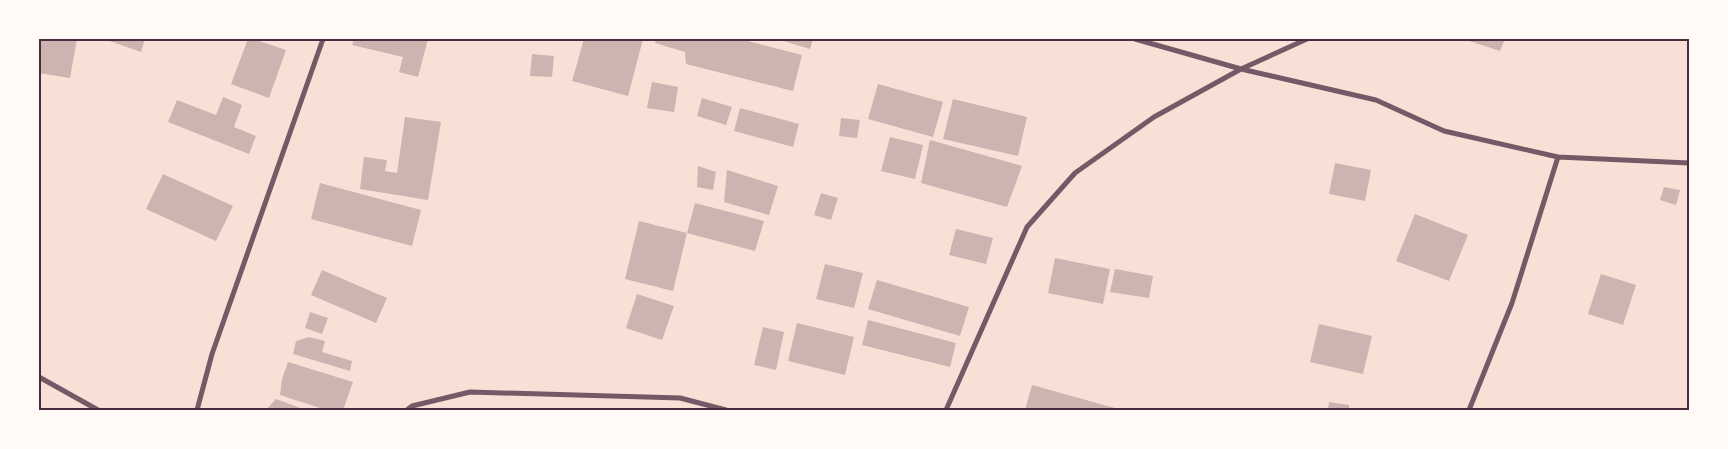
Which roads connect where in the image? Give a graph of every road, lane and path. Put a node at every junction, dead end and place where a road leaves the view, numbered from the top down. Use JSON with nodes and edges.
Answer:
{"nodes":[{"id":1,"x":323,"y":39,"type":"edge"},
{"id":2,"x":1135,"y":39,"type":"edge"},
{"id":3,"x":1307,"y":39,"type":"edge"},
{"id":4,"x":1242,"y":70,"type":"junction"},
{"id":5,"x":1558,"y":157,"type":"junction"},
{"id":6,"x":1689,"y":163,"type":"edge"},
{"id":7,"x":39,"y":377,"type":"edge"},
{"id":8,"x":98,"y":410,"type":"edge"},
{"id":9,"x":197,"y":410,"type":"edge"},
{"id":10,"x":407,"y":410,"type":"edge"},
{"id":11,"x":726,"y":410,"type":"edge"},
{"id":12,"x":946,"y":410,"type":"edge"},
{"id":13,"x":1469,"y":410,"type":"edge"}],
"edges":[{"from":1,"to":9,"type":"street"},
{"from":2,"to":4,"type":"street"},
{"from":3,"to":4,"type":"street"},
{"from":4,"to":5,"type":"street"},
{"from":4,"to":12,"type":"street"},
{"from":5,"to":6,"type":"street"},
{"from":5,"to":13,"type":"street"},
{"from":7,"to":8,"type":"street"},
{"from":10,"to":11,"type":"street"}]}
